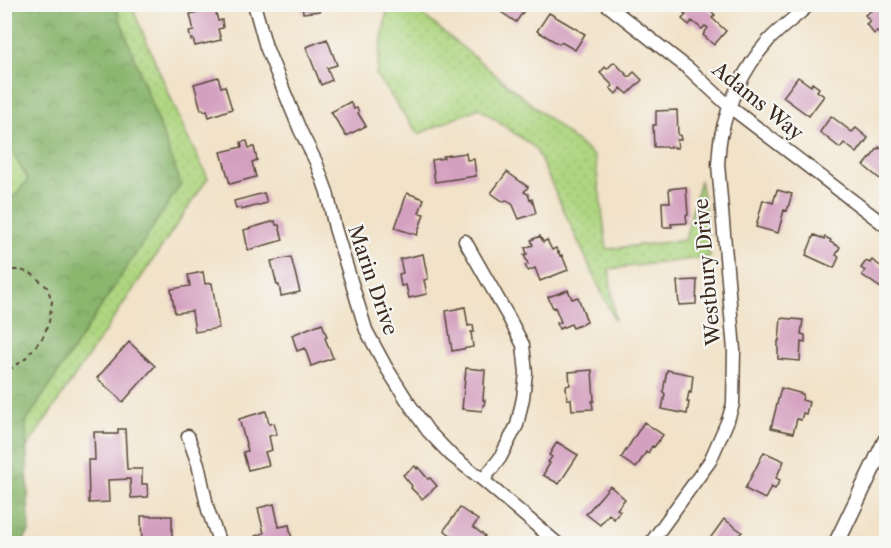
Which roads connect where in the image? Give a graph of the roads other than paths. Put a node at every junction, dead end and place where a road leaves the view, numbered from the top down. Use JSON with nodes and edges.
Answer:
{"nodes":[{"id":1,"x":254,"y":4,"type":"edge"},
{"id":2,"x":606,"y":4,"type":"edge"},
{"id":3,"x":810,"y":4,"type":"edge"},
{"id":4,"x":730,"y":107,"type":"junction"},
{"id":5,"x":886,"y":226,"type":"edge"},
{"id":6,"x":465,"y":241,"type":"dead end"},
{"id":7,"x":188,"y":436,"type":"dead end"},
{"id":8,"x":886,"y":440,"type":"edge"},
{"id":9,"x":483,"y":480,"type":"junction"},
{"id":10,"x":220,"y":543,"type":"edge"},
{"id":11,"x":558,"y":543,"type":"edge"},
{"id":12,"x":650,"y":543,"type":"edge"},
{"id":13,"x":836,"y":543,"type":"edge"}],
"edges":[{"from":1,"to":9,"type":"street","name":"Marin Drive"},
{"from":2,"to":4,"type":"street","name":"Adams Way"},
{"from":3,"to":4,"type":"street","name":"Westbury Drive"},
{"from":4,"to":5,"type":"street","name":"Adams Way"},
{"from":4,"to":12,"type":"street","name":"Westbury Drive"},
{"from":6,"to":9,"type":"street"},
{"from":7,"to":10,"type":"street"},
{"from":8,"to":13,"type":"street"},
{"from":9,"to":11,"type":"street","name":"Marin Drive"}]}
